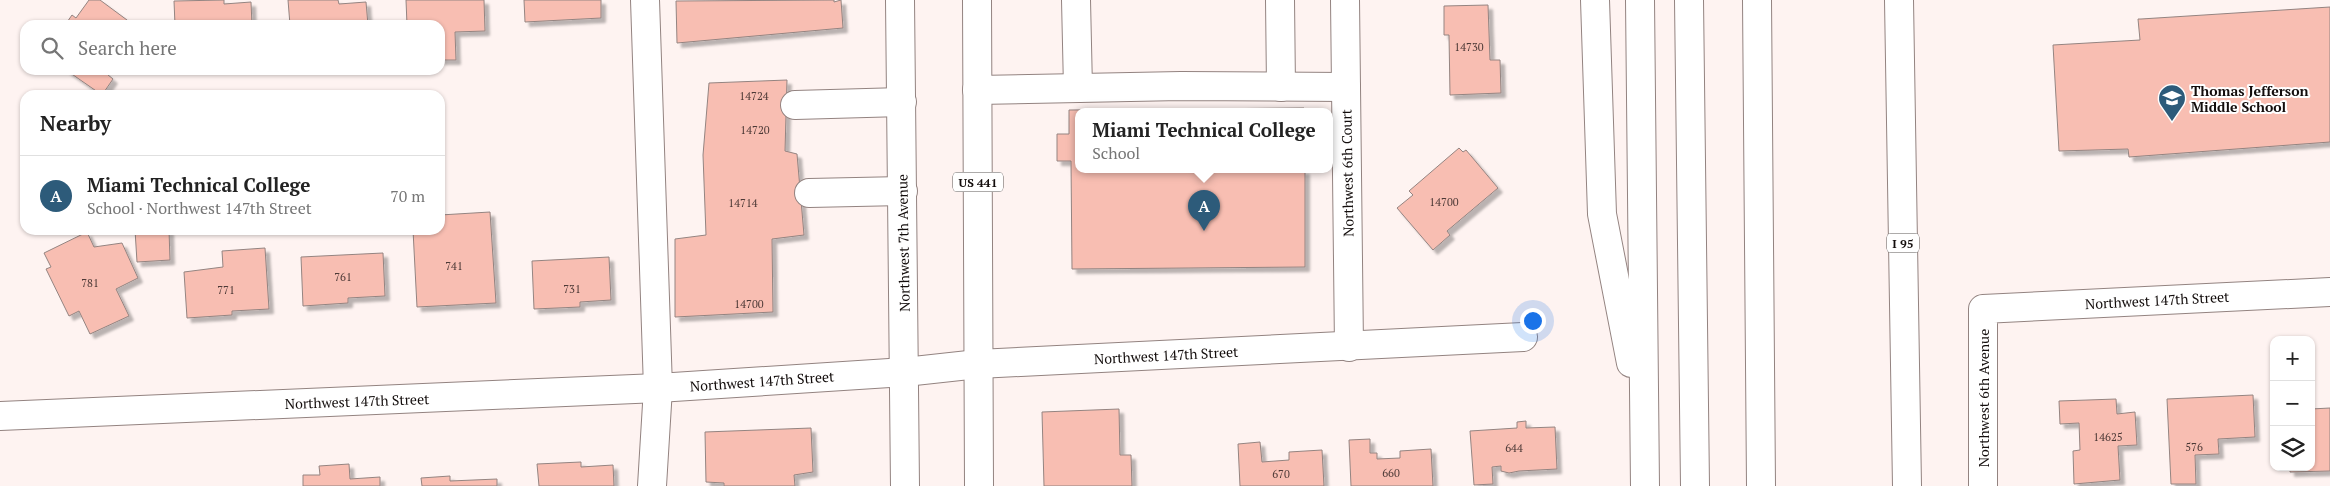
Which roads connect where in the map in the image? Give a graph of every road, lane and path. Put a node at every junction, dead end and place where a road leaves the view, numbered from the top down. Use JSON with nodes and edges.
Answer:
{"nodes":[{"id":1,"x":645,"y":0,"type":"edge"},
{"id":2,"x":900,"y":0,"type":"edge"},
{"id":3,"x":977,"y":0,"type":"edge"},
{"id":4,"x":1076,"y":0,"type":"edge"},
{"id":5,"x":1280,"y":0,"type":"edge"},
{"id":6,"x":1345,"y":0,"type":"edge"},
{"id":7,"x":1595,"y":0,"type":"edge"},
{"id":8,"x":1640,"y":0,"type":"edge"},
{"id":9,"x":1689,"y":0,"type":"edge"},
{"id":10,"x":1757,"y":0,"type":"edge"},
{"id":11,"x":1899,"y":0,"type":"edge"},
{"id":12,"x":1281,"y":87,"type":"junction"},
{"id":13,"x":1346,"y":87,"type":"junction"},
{"id":14,"x":1078,"y":88,"type":"junction"},
{"id":15,"x":977,"y":90,"type":"junction"},
{"id":16,"x":902,"y":102,"type":"junction"},
{"id":17,"x":795,"y":105,"type":"dead end"},
{"id":18,"x":903,"y":191,"type":"junction"},
{"id":19,"x":809,"y":193,"type":"dead end"},
{"id":20,"x":2330,"y":292,"type":"edge"},
{"id":21,"x":1983,"y":310,"type":"joint"},
{"id":22,"x":1523,"y":337,"type":"dead end"},
{"id":23,"x":1349,"y":347,"type":"junction"},
{"id":24,"x":978,"y":364,"type":"junction"},
{"id":25,"x":905,"y":372,"type":"junction"},
{"id":26,"x":658,"y":388,"type":"junction"},
{"id":27,"x":0,"y":416,"type":"edge"},
{"id":28,"x":1644,"y":433,"type":"junction"},
{"id":29,"x":652,"y":486,"type":"edge"},
{"id":30,"x":905,"y":486,"type":"edge"},
{"id":31,"x":979,"y":486,"type":"edge"},
{"id":32,"x":1645,"y":486,"type":"edge"},
{"id":33,"x":1695,"y":486,"type":"edge"},
{"id":34,"x":1762,"y":486,"type":"edge"},
{"id":35,"x":1907,"y":486,"type":"edge"},
{"id":36,"x":1983,"y":486,"type":"edge"}],
"edges":[{"from":1,"to":26,"type":"main road"},
{"from":2,"to":16,"type":"main road","name":"Northwest 7th Avenue"},
{"from":3,"to":15,"type":"main road","number":"US 441"},
{"from":4,"to":14,"type":"main road"},
{"from":5,"to":12,"type":"main road"},
{"from":6,"to":13,"type":"main road","name":"Northwest 6th Court"},
{"from":7,"to":28,"type":"main road"},
{"from":8,"to":28,"type":"main road"},
{"from":9,"to":33,"type":"main road"},
{"from":10,"to":34,"type":"main road"},
{"from":11,"to":35,"type":"main road","number":"I 95"},
{"from":12,"to":13,"type":"main road"},
{"from":12,"to":14,"type":"main road"},
{"from":13,"to":23,"type":"main road","name":"Northwest 6th Court"},
{"from":14,"to":15,"type":"main road"},
{"from":15,"to":24,"type":"main road","number":"US 441"},
{"from":16,"to":17,"type":"main road"},
{"from":16,"to":18,"type":"main road","name":"Northwest 7th Avenue"},
{"from":18,"to":19,"type":"main road"},
{"from":18,"to":25,"type":"main road","name":"Northwest 7th Avenue"},
{"from":20,"to":21,"type":"main road","name":"Northwest 147th Street"},
{"from":21,"to":36,"type":"main road","name":"Northwest 6th Avenue"},
{"from":22,"to":23,"type":"main road","name":"Northwest 147th Street"},
{"from":23,"to":24,"type":"main road","name":"Northwest 147th Street"},
{"from":24,"to":25,"type":"main road","name":"Northwest 147th Street"},
{"from":24,"to":31,"type":"main road","number":"US 441"},
{"from":25,"to":26,"type":"main road","name":"Northwest 147th Street"},
{"from":25,"to":30,"type":"main road","name":"Northwest 7th Avenue"},
{"from":26,"to":27,"type":"main road","name":"Northwest 147th Street"},
{"from":26,"to":29,"type":"main road"},
{"from":28,"to":32,"type":"main road"}]}
